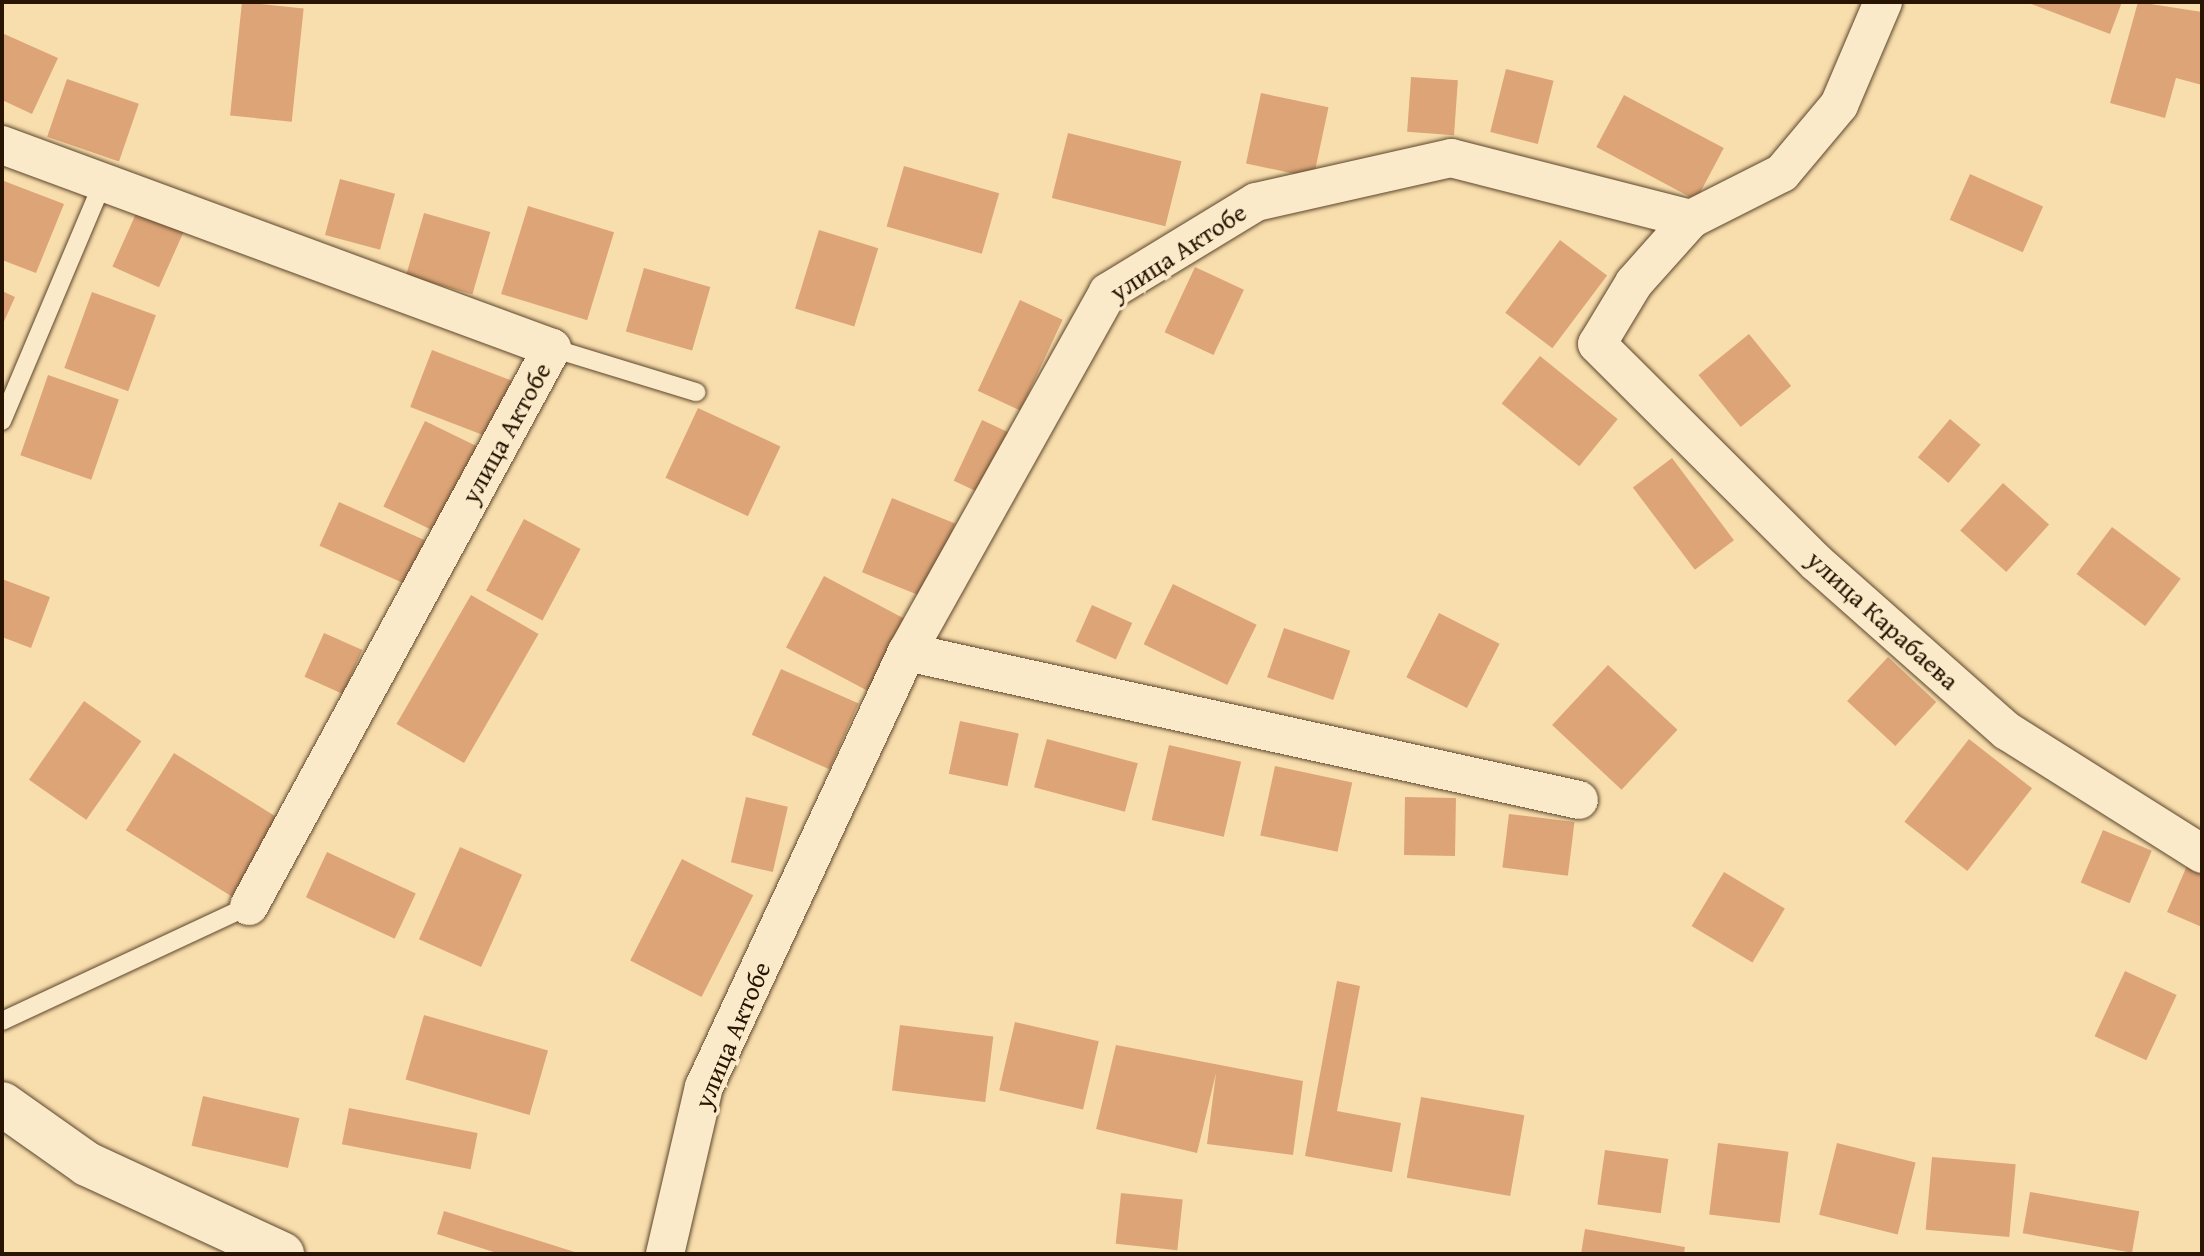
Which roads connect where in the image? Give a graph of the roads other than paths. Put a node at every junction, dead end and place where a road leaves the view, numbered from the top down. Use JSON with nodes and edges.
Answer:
{"nodes":[{"id":1,"x":1883,"y":2,"type":"edge"},
{"id":2,"x":2,"y":145,"type":"edge"},
{"id":3,"x":104,"y":180,"type":"junction"},
{"id":4,"x":1691,"y":219,"type":"junction"},
{"id":5,"x":552,"y":348,"type":"junction"},
{"id":6,"x":696,"y":392,"type":"dead end"},
{"id":7,"x":2,"y":421,"type":"edge"},
{"id":8,"x":907,"y":652,"type":"junction"},
{"id":9,"x":1579,"y":800,"type":"dead end"},
{"id":10,"x":2202,"y":854,"type":"edge"},
{"id":11,"x":249,"y":906,"type":"joint"},
{"id":12,"x":2,"y":1021,"type":"edge"},
{"id":13,"x":2,"y":1104,"type":"edge"},
{"id":14,"x":282,"y":1254,"type":"edge"},
{"id":15,"x":665,"y":1254,"type":"edge"}],
"edges":[{"from":1,"to":4,"type":"street"},
{"from":2,"to":3,"type":"street","name":"улица Актобе"},
{"from":3,"to":5,"type":"street","name":"улица Актобе"},
{"from":3,"to":7,"type":"lane"},
{"from":4,"to":8,"type":"street","name":"улица Актобе"},
{"from":4,"to":10,"type":"street","name":"улица Карабаева"},
{"from":5,"to":6,"type":"lane"},
{"from":5,"to":11,"type":"street","name":"улица Актобе"},
{"from":8,"to":9,"type":"street"},
{"from":8,"to":15,"type":"street","name":"улица Актобе"},
{"from":11,"to":12,"type":"lane"},
{"from":13,"to":14,"type":"main road"}]}
